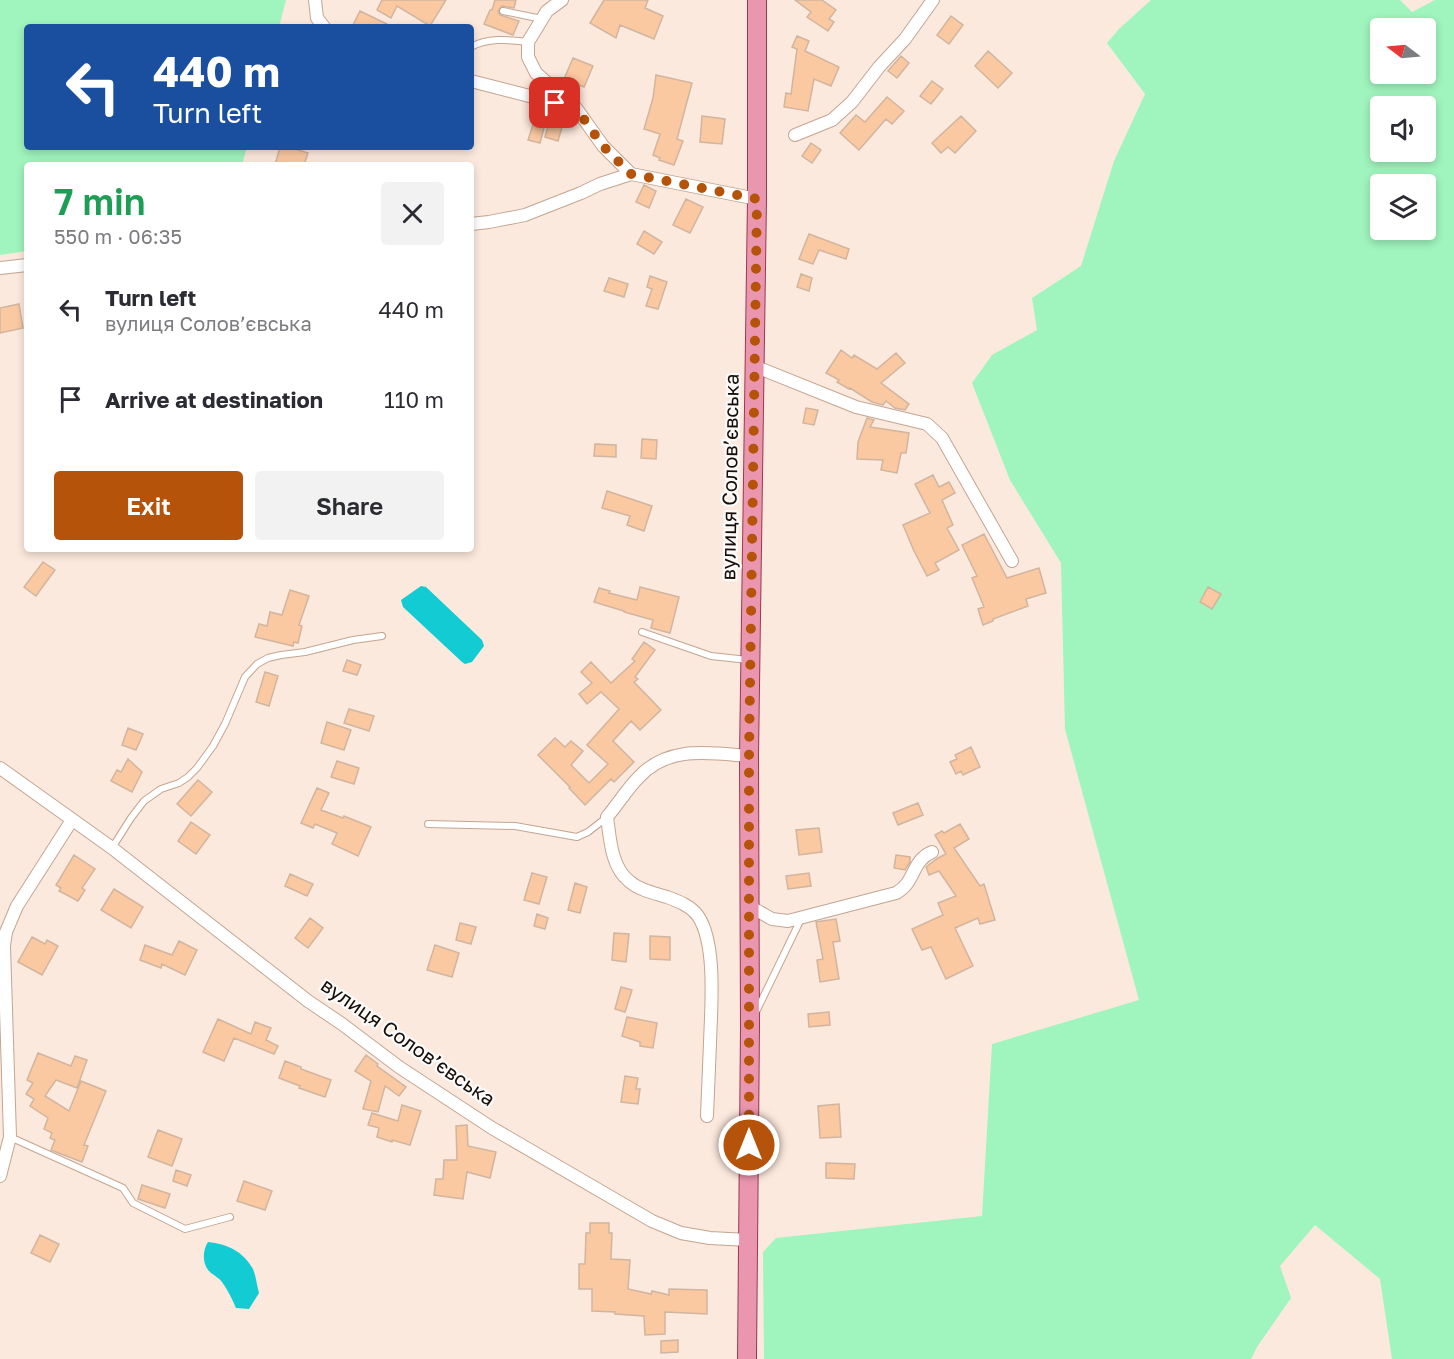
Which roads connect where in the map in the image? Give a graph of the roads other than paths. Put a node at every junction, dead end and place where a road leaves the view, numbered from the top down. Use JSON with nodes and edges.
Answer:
{"nodes":[{"id":1,"x":315,"y":0,"type":"edge"},
{"id":2,"x":562,"y":0,"type":"edge"},
{"id":3,"x":757,"y":0,"type":"edge"},
{"id":4,"x":933,"y":0,"type":"edge"},
{"id":5,"x":503,"y":11,"type":"dead end"},
{"id":6,"x":542,"y":19,"type":"junction"},
{"id":7,"x":322,"y":24,"type":"edge"},
{"id":8,"x":528,"y":42,"type":"junction"},
{"id":9,"x":474,"y":46,"type":"edge"},
{"id":10,"x":474,"y":82,"type":"edge"},
{"id":11,"x":576,"y":108,"type":"junction"},
{"id":12,"x":795,"y":135,"type":"dead end"},
{"id":13,"x":631,"y":174,"type":"junction"},
{"id":14,"x":757,"y":199,"type":"junction"},
{"id":15,"x":474,"y":224,"type":"edge"},
{"id":16,"x":24,"y":265,"type":"edge"},
{"id":17,"x":0,"y":268,"type":"edge"},
{"id":18,"x":754,"y":366,"type":"junction"},
{"id":19,"x":1012,"y":561,"type":"dead end"},
{"id":20,"x":642,"y":632,"type":"dead end"},
{"id":21,"x":382,"y":636,"type":"dead end"},
{"id":22,"x":750,"y":660,"type":"junction"},
{"id":23,"x":749,"y":756,"type":"junction"},
{"id":24,"x":0,"y":768,"type":"edge"},
{"id":25,"x":607,"y":817,"type":"junction"},
{"id":26,"x":72,"y":820,"type":"junction"},
{"id":27,"x":428,"y":824,"type":"dead end"},
{"id":28,"x":112,"y":848,"type":"junction"},
{"id":29,"x":932,"y":852,"type":"dead end"},
{"id":30,"x":748,"y":906,"type":"junction"},
{"id":31,"x":801,"y":919,"type":"junction"},
{"id":32,"x":750,"y":1026,"type":"junction"},
{"id":33,"x":707,"y":1116,"type":"dead end"},
{"id":34,"x":10,"y":1137,"type":"junction"},
{"id":35,"x":0,"y":1176,"type":"edge"},
{"id":36,"x":230,"y":1217,"type":"dead end"},
{"id":37,"x":748,"y":1240,"type":"junction"},
{"id":38,"x":747,"y":1359,"type":"edge"}],
"edges":[{"from":1,"to":7,"type":"street"},
{"from":2,"to":6,"type":"street"},
{"from":3,"to":14,"type":"main road","name":"вулиця Соловʼєвська"},
{"from":4,"to":12,"type":"street"},
{"from":5,"to":6,"type":"lane"},
{"from":6,"to":8,"type":"street"},
{"from":8,"to":9,"type":"lane"},
{"from":8,"to":11,"type":"street"},
{"from":10,"to":11,"type":"street"},
{"from":11,"to":13,"type":"street"},
{"from":13,"to":14,"type":"street"},
{"from":13,"to":15,"type":"street"},
{"from":14,"to":18,"type":"main road","name":"вулиця Соловʼєвська"},
{"from":16,"to":17,"type":"street"},
{"from":18,"to":19,"type":"street"},
{"from":18,"to":22,"type":"main road","name":"вулиця Соловʼєвська"},
{"from":20,"to":22,"type":"lane"},
{"from":21,"to":28,"type":"lane"},
{"from":22,"to":23,"type":"main road","name":"вулиця Соловʼєвська"},
{"from":23,"to":25,"type":"street"},
{"from":23,"to":30,"type":"main road","name":"вулиця Соловʼєвська"},
{"from":24,"to":26,"type":"street","name":"вулиця Соловʼєвська"},
{"from":25,"to":27,"type":"lane"},
{"from":25,"to":33,"type":"street"},
{"from":26,"to":28,"type":"street","name":"вулиця Соловʼєвська"},
{"from":26,"to":34,"type":"street"},
{"from":28,"to":37,"type":"street","name":"вулиця Соловʼєвська"},
{"from":29,"to":31,"type":"street"},
{"from":30,"to":31,"type":"street"},
{"from":30,"to":32,"type":"main road","name":"вулиця Соловʼєвська"},
{"from":31,"to":32,"type":"lane"},
{"from":32,"to":37,"type":"main road","name":"вулиця Соловʼєвська"},
{"from":34,"to":35,"type":"street"},
{"from":34,"to":36,"type":"lane"},
{"from":37,"to":38,"type":"main road","name":"вулиця Соловʼєвська"}]}
